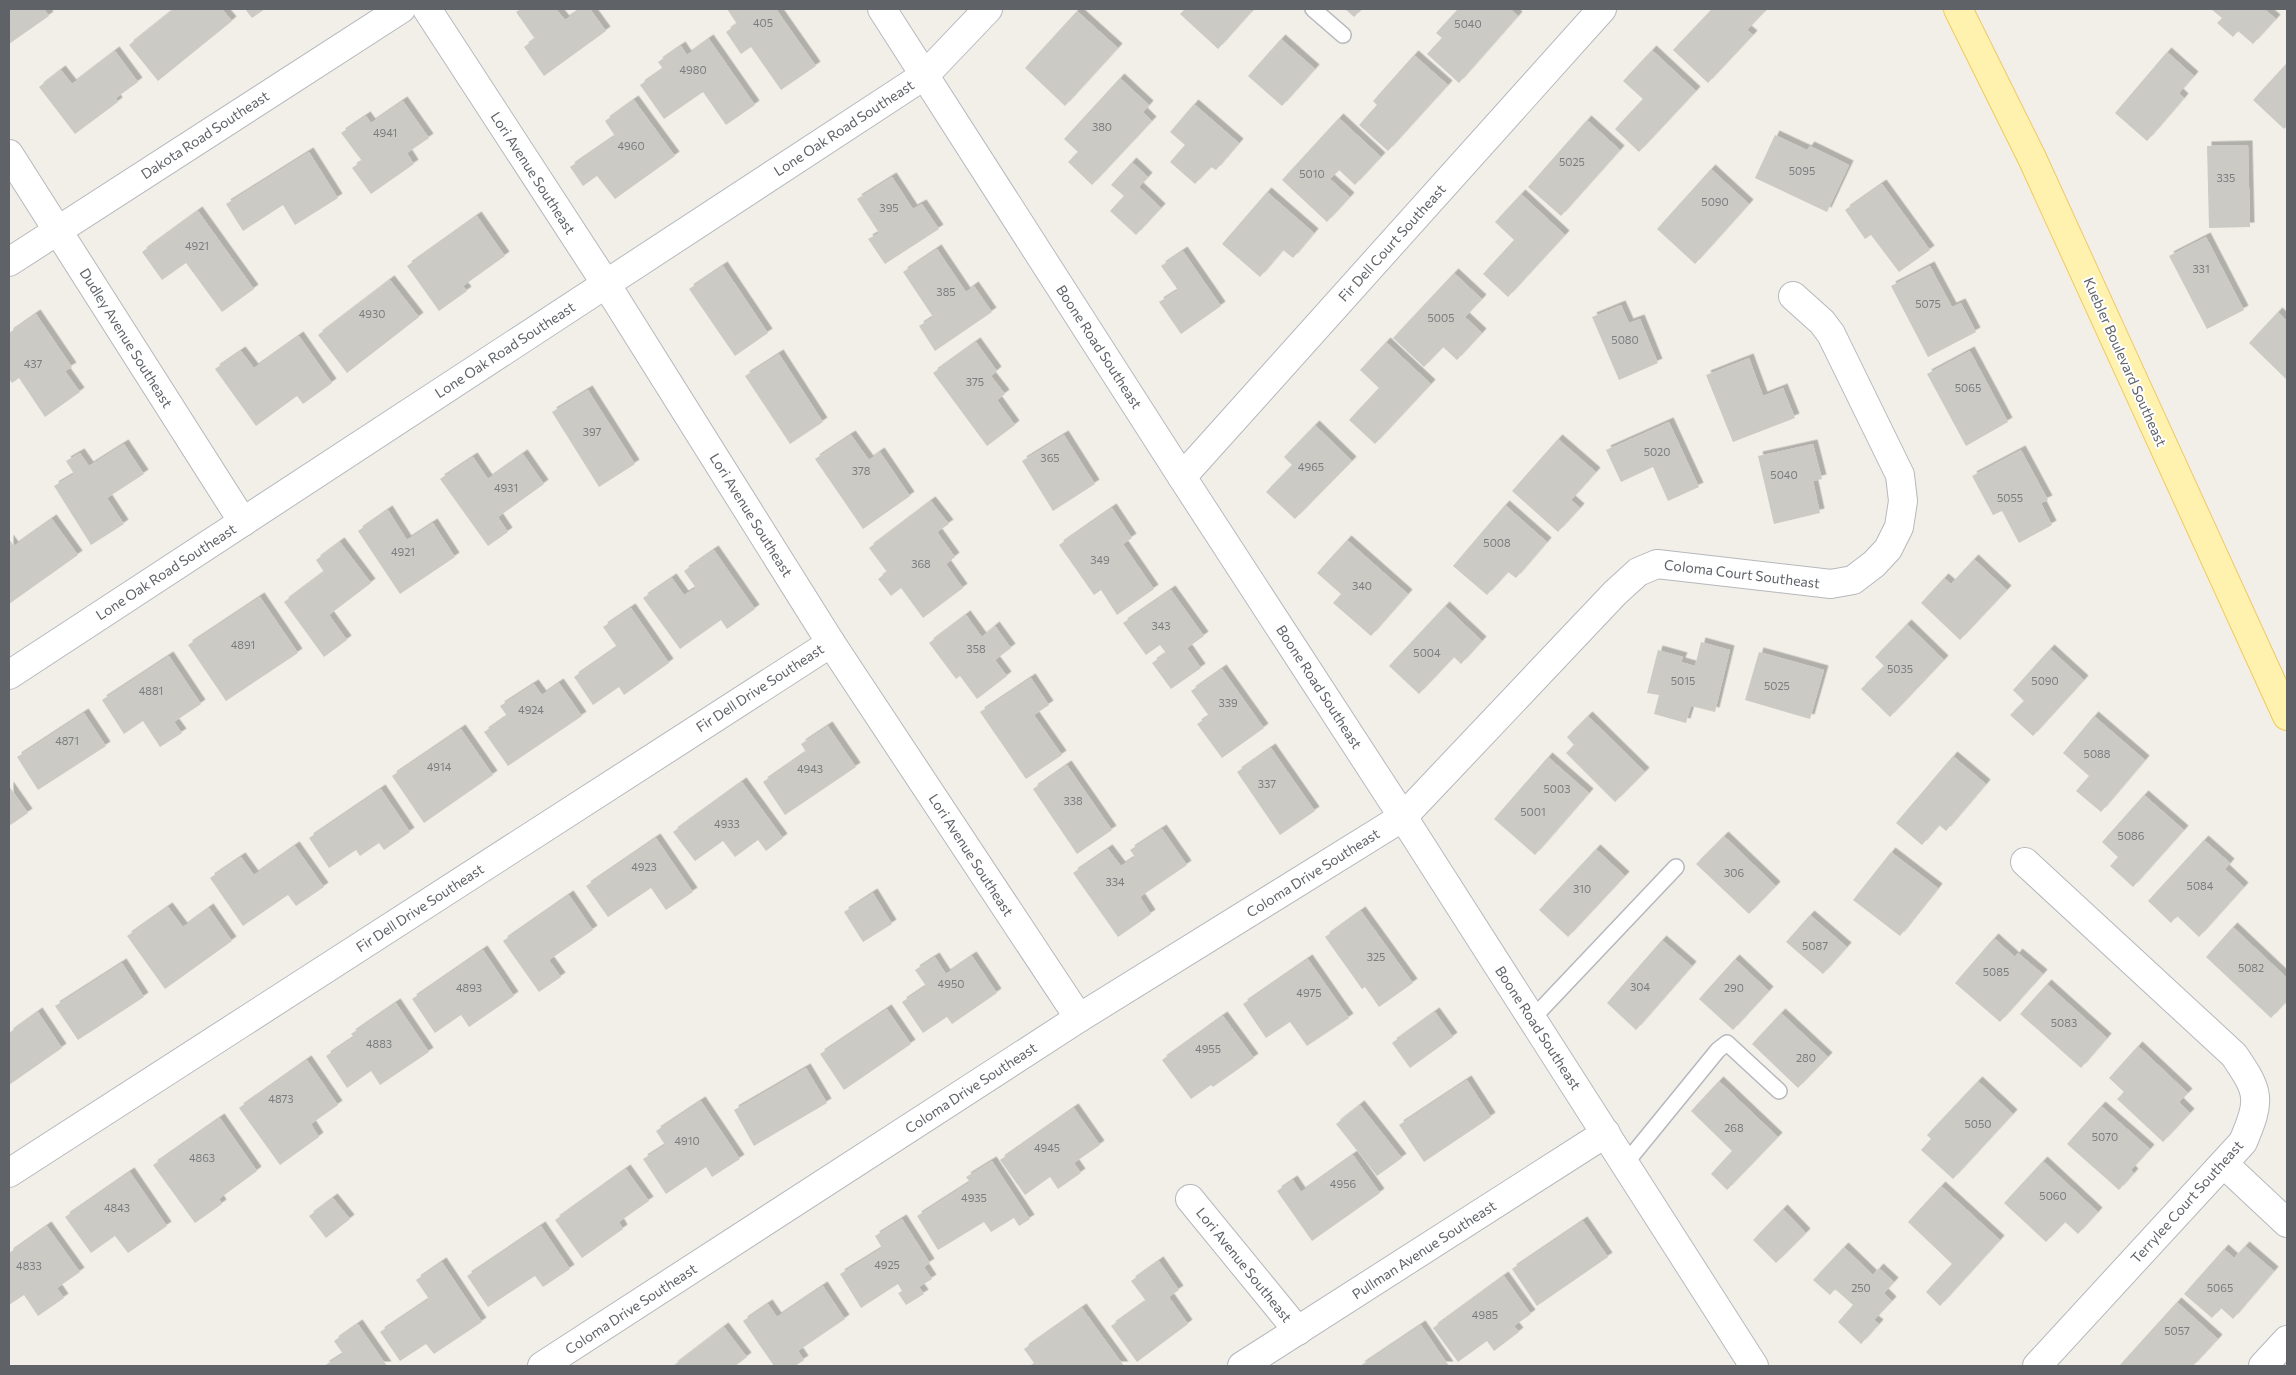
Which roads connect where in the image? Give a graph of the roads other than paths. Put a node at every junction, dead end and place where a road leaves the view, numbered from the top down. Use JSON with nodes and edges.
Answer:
{"nodes":[{"id":1,"x":401,"y":9,"type":"edge"},
{"id":2,"x":426,"y":9,"type":"edge"},
{"id":3,"x":882,"y":9,"type":"edge"},
{"id":4,"x":988,"y":9,"type":"edge"},
{"id":5,"x":1313,"y":9,"type":"edge"},
{"id":6,"x":1602,"y":9,"type":"edge"},
{"id":7,"x":1958,"y":9,"type":"edge"},
{"id":8,"x":1342,"y":35,"type":"dead end"},
{"id":9,"x":925,"y":75,"type":"junction"},
{"id":10,"x":9,"y":154,"type":"edge"},
{"id":11,"x":57,"y":230,"type":"junction"},
{"id":12,"x":9,"y":262,"type":"edge"},
{"id":13,"x":606,"y":284,"type":"junction"},
{"id":14,"x":1793,"y":296,"type":"dead end"},
{"id":15,"x":1182,"y":477,"type":"junction"},
{"id":16,"x":243,"y":522,"type":"junction"},
{"id":17,"x":831,"y":643,"type":"junction"},
{"id":18,"x":9,"y":675,"type":"edge"},
{"id":19,"x":2287,"y":716,"type":"edge"},
{"id":20,"x":1403,"y":817,"type":"junction"},
{"id":21,"x":2025,"y":862,"type":"dead end"},
{"id":22,"x":1676,"y":867,"type":"dead end"},
{"id":23,"x":1079,"y":1018,"type":"junction"},
{"id":24,"x":1532,"y":1019,"type":"junction"},
{"id":25,"x":1779,"y":1091,"type":"dead end"},
{"id":26,"x":1606,"y":1134,"type":"junction"},
{"id":27,"x":1625,"y":1164,"type":"junction"},
{"id":28,"x":2224,"y":1164,"type":"junction"},
{"id":29,"x":9,"y":1173,"type":"edge"},
{"id":30,"x":1190,"y":1199,"type":"dead end"},
{"id":31,"x":2287,"y":1223,"type":"edge"},
{"id":32,"x":1298,"y":1331,"type":"junction"},
{"id":33,"x":2287,"y":1340,"type":"edge"},
{"id":34,"x":542,"y":1366,"type":"edge"},
{"id":35,"x":1242,"y":1366,"type":"edge"},
{"id":36,"x":1754,"y":1366,"type":"edge"},
{"id":37,"x":2038,"y":1366,"type":"edge"},
{"id":38,"x":2263,"y":1366,"type":"edge"}],
"edges":[{"from":1,"to":11,"type":"street","name":"Dakota Road Southeast"},
{"from":2,"to":13,"type":"street","name":"Lori Avenue Southeast"},
{"from":3,"to":9,"type":"street","name":"Boone Road Southeast"},
{"from":4,"to":9,"type":"street","name":"Lone Oak Road Southeast"},
{"from":5,"to":8,"type":"lane"},
{"from":6,"to":15,"type":"street","name":"Fir Dell Court Southeast"},
{"from":7,"to":19,"type":"main road","name":"Kuebler Boulevard Southeast"},
{"from":9,"to":13,"type":"street","name":"Lone Oak Road Southeast"},
{"from":9,"to":15,"type":"street","name":"Boone Road Southeast"},
{"from":10,"to":11,"type":"street","name":"Dudley Avenue Southeast"},
{"from":11,"to":12,"type":"street","name":"Dakota Road Southeast"},
{"from":11,"to":16,"type":"street","name":"Dudley Avenue Southeast"},
{"from":13,"to":16,"type":"street","name":"Lone Oak Road Southeast"},
{"from":13,"to":17,"type":"street","name":"Lori Avenue Southeast"},
{"from":14,"to":20,"type":"street","name":"Coloma Court Southeast"},
{"from":15,"to":20,"type":"street","name":"Boone Road Southeast"},
{"from":16,"to":18,"type":"street","name":"Lone Oak Road Southeast"},
{"from":17,"to":23,"type":"street","name":"Lori Avenue Southeast"},
{"from":17,"to":29,"type":"street","name":"Fir Dell Drive Southeast"},
{"from":20,"to":23,"type":"street","name":"Coloma Drive Southeast"},
{"from":20,"to":24,"type":"street","name":"Boone Road Southeast"},
{"from":21,"to":28,"type":"street","name":"Terrylee Court Southeast"},
{"from":22,"to":24,"type":"lane"},
{"from":23,"to":34,"type":"street","name":"Coloma Drive Southeast"},
{"from":24,"to":26,"type":"street","name":"Boone Road Southeast"},
{"from":25,"to":27,"type":"lane"},
{"from":26,"to":27,"type":"street","name":"Boone Road Southeast"},
{"from":26,"to":32,"type":"street","name":"Pullman Avenue Southeast"},
{"from":27,"to":36,"type":"street","name":"Boone Road Southeast"},
{"from":28,"to":31,"type":"street"},
{"from":28,"to":37,"type":"street","name":"Terrylee Court Southeast"},
{"from":30,"to":32,"type":"street","name":"Lori Avenue Southeast"},
{"from":32,"to":35,"type":"street","name":"Pullman Avenue Southeast"},
{"from":33,"to":38,"type":"street"}]}
